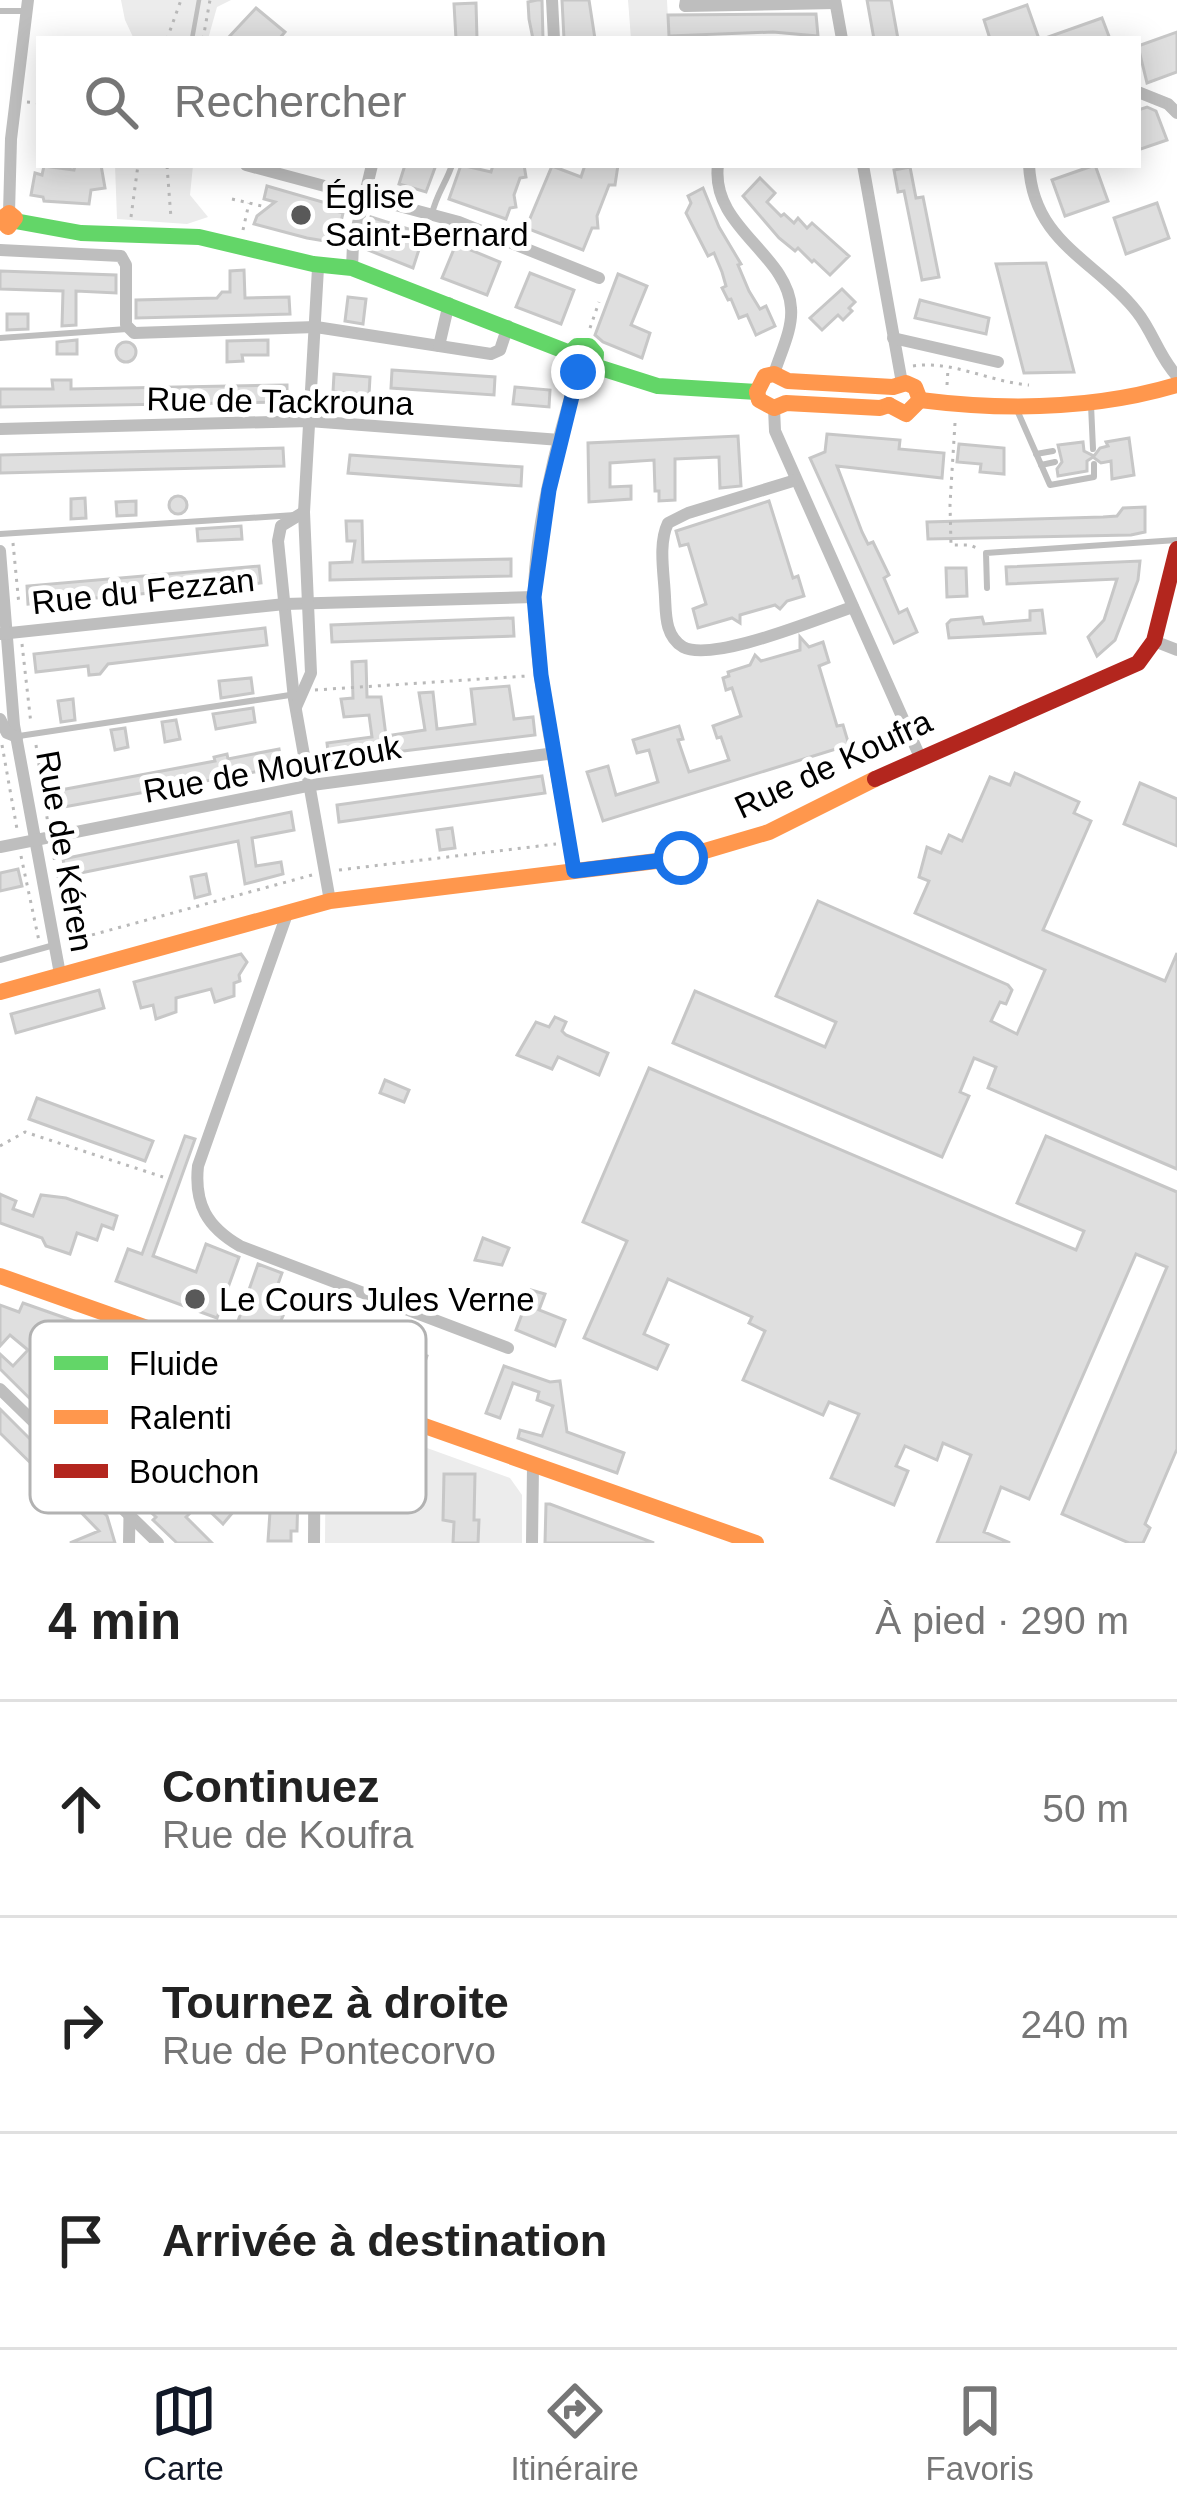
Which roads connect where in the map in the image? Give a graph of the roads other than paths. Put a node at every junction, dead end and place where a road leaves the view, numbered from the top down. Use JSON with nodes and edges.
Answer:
{"nodes":[{"id":1,"x":552,"y":0,"type":"edge"},
{"id":2,"x":686,"y":0,"type":"edge"},
{"id":3,"x":835,"y":1,"type":"edge"},
{"id":4,"x":28,"y":5,"type":"edge"},
{"id":5,"x":0,"y":10,"type":"edge"},
{"id":6,"x":554,"y":36,"type":"edge"},
{"id":7,"x":841,"y":36,"type":"edge"},
{"id":8,"x":1141,"y":93,"type":"edge"},
{"id":9,"x":1177,"y":113,"type":"edge"},
{"id":10,"x":260,"y":168,"type":"edge"},
{"id":11,"x":371,"y":168,"type":"edge"},
{"id":12,"x":451,"y":168,"type":"edge"},
{"id":13,"x":718,"y":168,"type":"edge"},
{"id":14,"x":864,"y":168,"type":"edge"},
{"id":15,"x":1029,"y":168,"type":"edge"},
{"id":16,"x":365,"y":195,"type":"junction"},
{"id":17,"x":432,"y":214,"type":"junction"},
{"id":18,"x":6,"y":218,"type":"edge"},
{"id":19,"x":0,"y":250,"type":"edge"},
{"id":20,"x":318,"y":268,"type":"junction"},
{"id":21,"x":352,"y":268,"type":"junction"},
{"id":22,"x":599,"y":278,"type":"dead end"},
{"id":23,"x":449,"y":303,"type":"junction"},
{"id":24,"x":508,"y":326,"type":"junction"},
{"id":25,"x":316,"y":328,"type":"junction"},
{"id":26,"x":128,"y":329,"type":"junction"},
{"id":27,"x":0,"y":338,"type":"edge"},
{"id":28,"x":893,"y":338,"type":"junction"},
{"id":29,"x":440,"y":346,"type":"junction"},
{"id":30,"x":998,"y":362,"type":"dead end"},
{"id":31,"x":586,"y":369,"type":"junction"},
{"id":32,"x":1177,"y":376,"type":"edge"},
{"id":33,"x":781,"y":377,"type":"junction"},
{"id":34,"x":899,"y":385,"type":"junction"},
{"id":35,"x":1177,"y":386,"type":"edge"},
{"id":36,"x":757,"y":392,"type":"junction"},
{"id":37,"x":920,"y":400,"type":"junction"},
{"id":38,"x":1091,"y":402,"type":"junction"},
{"id":39,"x":780,"y":405,"type":"junction"},
{"id":40,"x":1015,"y":406,"type":"junction"},
{"id":41,"x":309,"y":421,"type":"junction"},
{"id":42,"x":0,"y":429,"type":"edge"},
{"id":43,"x":560,"y":440,"type":"junction"},
{"id":44,"x":1090,"y":447,"type":"dead end"},
{"id":45,"x":1053,"y":451,"type":"dead end"},
{"id":46,"x":1036,"y":454,"type":"junction"},
{"id":47,"x":1055,"y":462,"type":"dead end"},
{"id":48,"x":1041,"y":464,"type":"junction"},
{"id":49,"x":1091,"y":466,"type":"dead end"},
{"id":50,"x":1057,"y":472,"type":"dead end"},
{"id":51,"x":1046,"y":474,"type":"junction"},
{"id":52,"x":796,"y":480,"type":"junction"},
{"id":53,"x":299,"y":513,"type":"junction"},
{"id":54,"x":0,"y":533,"type":"edge"},
{"id":55,"x":1177,"y":545,"type":"edge"},
{"id":56,"x":0,"y":551,"type":"edge"},
{"id":57,"x":987,"y":588,"type":"dead end"},
{"id":58,"x":534,"y":597,"type":"junction"},
{"id":59,"x":285,"y":604,"type":"junction"},
{"id":60,"x":307,"y":604,"type":"junction"},
{"id":61,"x":853,"y":607,"type":"junction"},
{"id":62,"x":9,"y":633,"type":"edge"},
{"id":63,"x":1154,"y":641,"type":"junction"},
{"id":64,"x":1177,"y":650,"type":"edge"},
{"id":65,"x":299,"y":696,"type":"junction"},
{"id":66,"x":0,"y":719,"type":"edge"},
{"id":67,"x":7,"y":739,"type":"edge"},
{"id":68,"x":555,"y":753,"type":"junction"},
{"id":69,"x":920,"y":757,"type":"junction"},
{"id":70,"x":312,"y":785,"type":"junction"},
{"id":71,"x":34,"y":839,"type":"junction"},
{"id":72,"x":0,"y":847,"type":"edge"},
{"id":73,"x":574,"y":871,"type":"junction"},
{"id":74,"x":330,"y":901,"type":"junction"},
{"id":75,"x":288,"y":911,"type":"junction"},
{"id":76,"x":47,"y":947,"type":"junction"},
{"id":77,"x":0,"y":960,"type":"edge"},
{"id":78,"x":60,"y":974,"type":"junction"},
{"id":79,"x":0,"y":992,"type":"edge"},
{"id":80,"x":0,"y":1276,"type":"edge"},
{"id":81,"x":133,"y":1321,"type":"edge"},
{"id":82,"x":508,"y":1348,"type":"dead end"},
{"id":83,"x":0,"y":1389,"type":"edge"},
{"id":84,"x":30,"y":1419,"type":"edge"},
{"id":85,"x":426,"y":1427,"type":"edge"},
{"id":86,"x":533,"y":1466,"type":"junction"},
{"id":87,"x":126,"y":1513,"type":"edge"},
{"id":88,"x":130,"y":1513,"type":"edge"},
{"id":89,"x":314,"y":1513,"type":"edge"},
{"id":90,"x":130,"y":1517,"type":"junction"},
{"id":91,"x":129,"y":1543,"type":"edge"},
{"id":92,"x":158,"y":1543,"type":"edge"},
{"id":93,"x":314,"y":1543,"type":"edge"},
{"id":94,"x":532,"y":1543,"type":"edge"},
{"id":95,"x":755,"y":1543,"type":"edge"}],
"edges":[{"from":1,"to":6,"type":"street"},
{"from":2,"to":3,"type":"street"},
{"from":3,"to":7,"type":"street"},
{"from":4,"to":5,"type":"lane"},
{"from":4,"to":18,"type":"street"},
{"from":8,"to":9,"type":"street"},
{"from":10,"to":16,"type":"street"},
{"from":11,"to":16,"type":"street"},
{"from":12,"to":17,"type":"lane"},
{"from":13,"to":33,"type":"street"},
{"from":14,"to":28,"type":"street"},
{"from":15,"to":32,"type":"street"},
{"from":16,"to":17,"type":"street"},
{"from":16,"to":21,"type":"street"},
{"from":17,"to":22,"type":"street"},
{"from":18,"to":20,"type":"street"},
{"from":19,"to":26,"type":"street"},
{"from":20,"to":21,"type":"street"},
{"from":20,"to":25,"type":"street"},
{"from":21,"to":23,"type":"street"},
{"from":23,"to":24,"type":"street"},
{"from":23,"to":29,"type":"street"},
{"from":24,"to":29,"type":"street"},
{"from":24,"to":31,"type":"street"},
{"from":25,"to":26,"type":"street"},
{"from":25,"to":29,"type":"street"},
{"from":25,"to":41,"type":"street"},
{"from":26,"to":27,"type":"lane"},
{"from":28,"to":30,"type":"street"},
{"from":28,"to":34,"type":"street"},
{"from":31,"to":36,"type":"street"},
{"from":31,"to":43,"type":"street"},
{"from":33,"to":34,"type":"street"},
{"from":33,"to":36,"type":"street"},
{"from":33,"to":39,"type":"street"},
{"from":34,"to":37,"type":"street"},
{"from":34,"to":37,"type":"street"},
{"from":34,"to":39,"type":"street"},
{"from":35,"to":38,"type":"street"},
{"from":36,"to":39,"type":"street"},
{"from":37,"to":40,"type":"street"},
{"from":38,"to":40,"type":"street"},
{"from":38,"to":44,"type":"lane"},
{"from":39,"to":52,"type":"street"},
{"from":40,"to":46,"type":"lane"},
{"from":41,"to":42,"type":"street","name":"Rue de Tackrouna"},
{"from":41,"to":43,"type":"street","name":"Rue de Tackrouna"},
{"from":41,"to":53,"type":"street"},
{"from":43,"to":58,"type":"street"},
{"from":45,"to":46,"type":"lane"},
{"from":46,"to":48,"type":"lane"},
{"from":47,"to":48,"type":"lane"},
{"from":48,"to":51,"type":"lane"},
{"from":49,"to":51,"type":"lane"},
{"from":50,"to":51,"type":"lane"},
{"from":52,"to":61,"type":"street"},
{"from":52,"to":61,"type":"street"},
{"from":53,"to":54,"type":"lane"},
{"from":53,"to":59,"type":"street"},
{"from":53,"to":60,"type":"street"},
{"from":55,"to":57,"type":"lane"},
{"from":55,"to":63,"type":"street"},
{"from":56,"to":62,"type":"street","name":"Rue de Kéren"},
{"from":58,"to":60,"type":"street"},
{"from":58,"to":68,"type":"street"},
{"from":59,"to":60,"type":"street","name":"Rue du Fezzan"},
{"from":59,"to":62,"type":"street","name":"Rue du Fezzan"},
{"from":59,"to":65,"type":"street"},
{"from":60,"to":65,"type":"street"},
{"from":61,"to":69,"type":"street"},
{"from":62,"to":67,"type":"street","name":"Rue de Kéren"},
{"from":63,"to":64,"type":"street"},
{"from":63,"to":69,"type":"street","name":"Rue de Koufra"},
{"from":65,"to":67,"type":"lane"},
{"from":65,"to":70,"type":"street"},
{"from":66,"to":67,"type":"street","name":"Rue de Kéren"},
{"from":67,"to":71,"type":"street","name":"Rue de Kéren"},
{"from":68,"to":70,"type":"street","name":"Rue de Mourzouk"},
{"from":68,"to":73,"type":"street"},
{"from":69,"to":73,"type":"street","name":"Rue de Koufra"},
{"from":70,"to":71,"type":"street","name":"Rue de Mourzouk"},
{"from":70,"to":74,"type":"street"},
{"from":71,"to":72,"type":"street","name":"Rue de Mourzouk"},
{"from":71,"to":76,"type":"street","name":"Rue de Kéren"},
{"from":73,"to":74,"type":"street","name":"Rue de Koufra"},
{"from":74,"to":75,"type":"street","name":"Rue de Koufra"},
{"from":75,"to":78,"type":"street","name":"Rue de Koufra"},
{"from":75,"to":82,"type":"street"},
{"from":76,"to":77,"type":"lane"},
{"from":76,"to":78,"type":"street","name":"Rue de Kéren"},
{"from":78,"to":79,"type":"street","name":"Rue de Koufra"},
{"from":80,"to":81,"type":"street"},
{"from":83,"to":84,"type":"street"},
{"from":85,"to":86,"type":"street"},
{"from":86,"to":94,"type":"street"},
{"from":86,"to":95,"type":"street"},
{"from":87,"to":90,"type":"street"},
{"from":88,"to":90,"type":"street"},
{"from":89,"to":93,"type":"street"},
{"from":90,"to":91,"type":"street"},
{"from":90,"to":92,"type":"street"}]}
